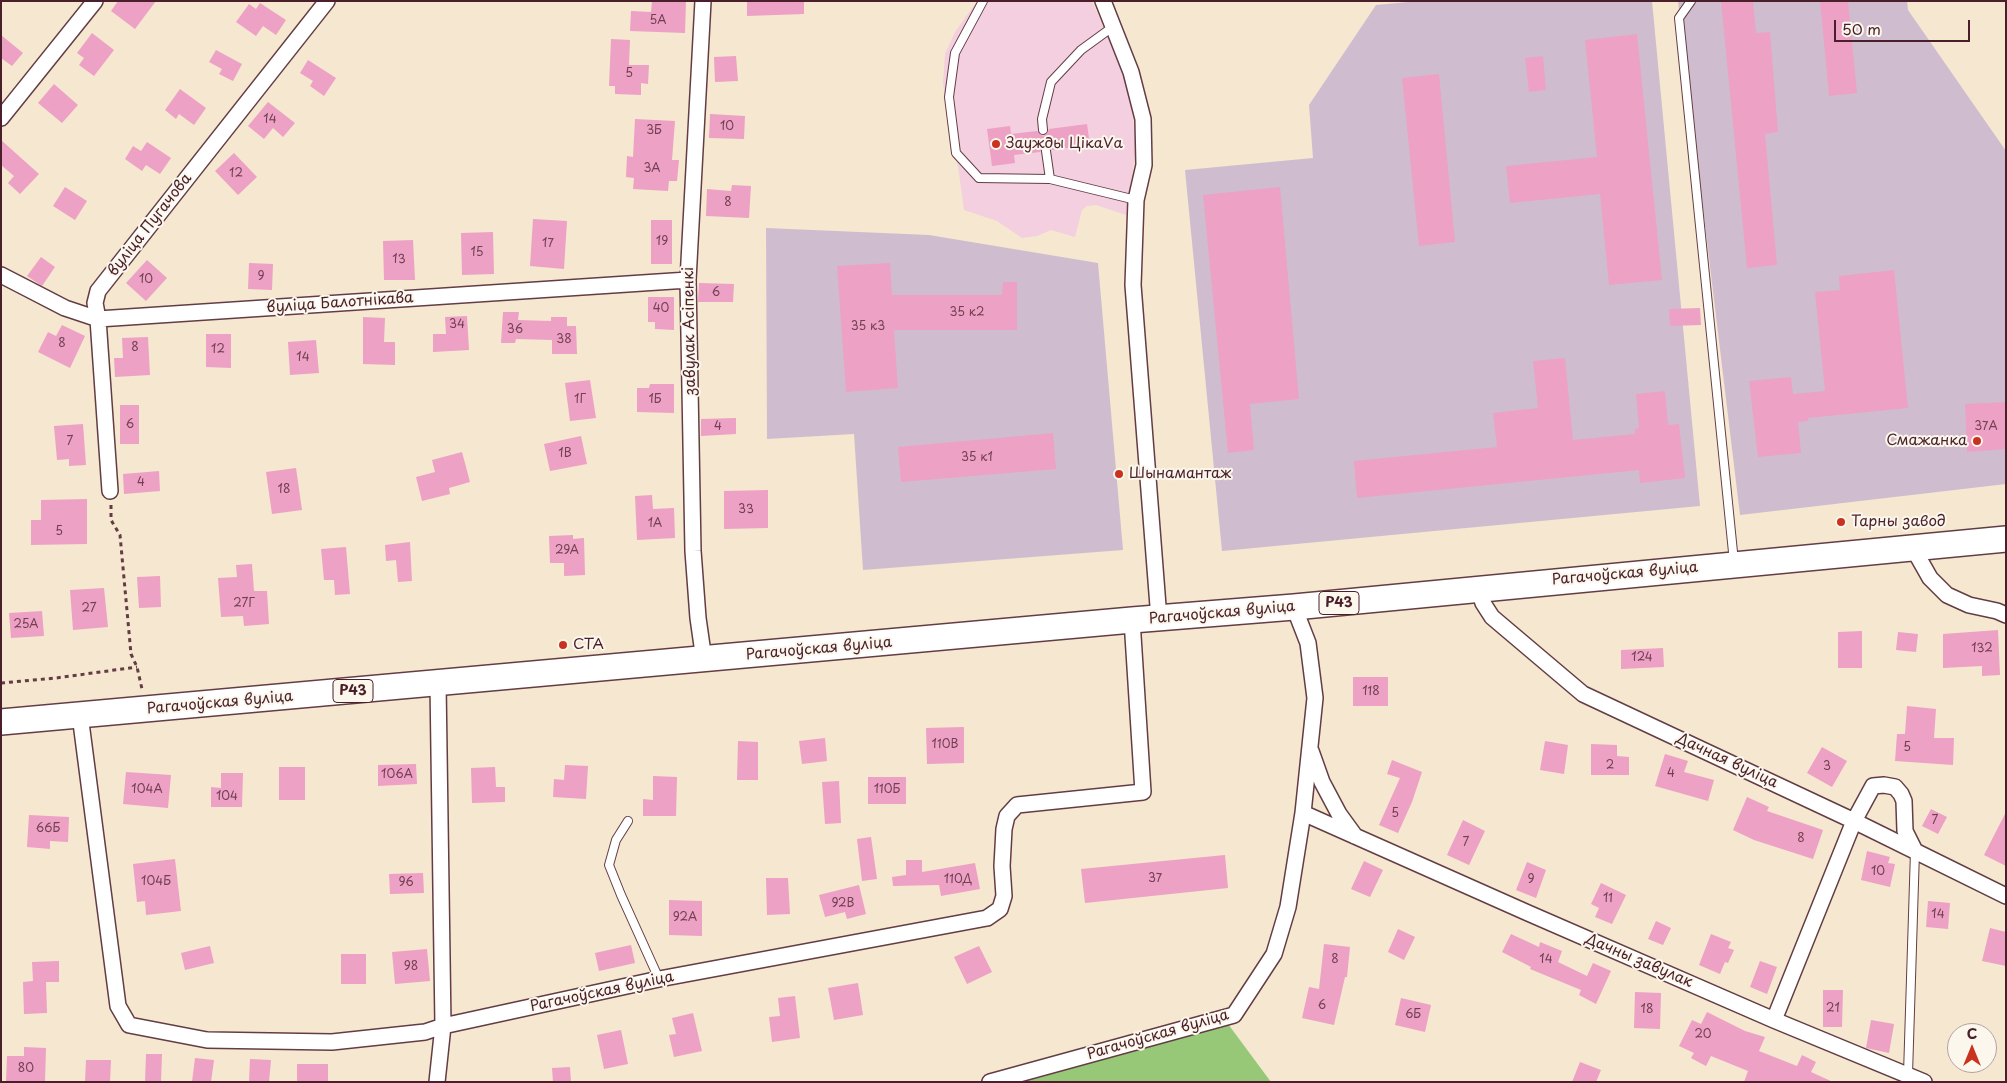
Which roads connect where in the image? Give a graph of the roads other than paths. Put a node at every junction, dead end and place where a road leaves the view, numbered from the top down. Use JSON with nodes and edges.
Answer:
{"nodes":[{"id":1,"x":95,"y":1,"type":"edge"},
{"id":2,"x":327,"y":1,"type":"edge"},
{"id":3,"x":703,"y":1,"type":"edge"},
{"id":4,"x":983,"y":1,"type":"edge"},
{"id":5,"x":1103,"y":1,"type":"edge"},
{"id":6,"x":1691,"y":1,"type":"edge"},
{"id":7,"x":1114,"y":26,"type":"junction"},
{"id":8,"x":1,"y":118,"type":"edge"},
{"id":9,"x":1043,"y":130,"type":"dead end"},
{"id":10,"x":1046,"y":151,"type":"dead end"},
{"id":11,"x":1050,"y":179,"type":"junction"},
{"id":12,"x":1136,"y":200,"type":"junction"},
{"id":13,"x":1,"y":275,"type":"edge"},
{"id":14,"x":688,"y":280,"type":"junction"},
{"id":15,"x":98,"y":319,"type":"junction"},
{"id":16,"x":110,"y":491,"type":"road end"},
{"id":17,"x":2006,"y":540,"type":"edge"},
{"id":18,"x":1973,"y":542,"type":"junction"},
{"id":19,"x":1913,"y":548,"type":"junction"},
{"id":20,"x":2006,"y":554,"type":"edge"},
{"id":21,"x":1734,"y":564,"type":"junction"},
{"id":22,"x":1478,"y":588,"type":"junction"},
{"id":23,"x":1294,"y":607,"type":"junction"},
{"id":24,"x":2006,"y":616,"type":"edge"},
{"id":25,"x":1159,"y":619,"type":"junction"},
{"id":26,"x":1132,"y":620,"type":"junction"},
{"id":27,"x":704,"y":660,"type":"junction"},
{"id":28,"x":438,"y":683,"type":"junction"},
{"id":29,"x":80,"y":715,"type":"junction"},
{"id":30,"x":1,"y":722,"type":"edge"},
{"id":31,"x":1310,"y":748,"type":"junction"},
{"id":32,"x":1303,"y":813,"type":"junction"},
{"id":33,"x":1854,"y":821,"type":"junction"},
{"id":34,"x":628,"y":822,"type":"dead end"},
{"id":35,"x":1355,"y":836,"type":"junction"},
{"id":36,"x":1915,"y":851,"type":"junction"},
{"id":37,"x":2006,"y":896,"type":"edge"},
{"id":38,"x":659,"y":979,"type":"junction"},
{"id":39,"x":1774,"y":1020,"type":"junction"},
{"id":40,"x":443,"y":1026,"type":"junction"},
{"id":41,"x":1908,"y":1074,"type":"junction"},
{"id":42,"x":437,"y":1082,"type":"edge"},
{"id":43,"x":990,"y":1082,"type":"edge"},
{"id":44,"x":1924,"y":1082,"type":"edge"}],
"edges":[{"from":1,"to":8,"type":"street"},
{"from":2,"to":15,"type":"street","name":"вуліца Пугачова"},
{"from":3,"to":14,"type":"street","name":"завулак Асіпенкі"},
{"from":4,"to":11,"type":"lane"},
{"from":5,"to":7,"type":"street"},
{"from":6,"to":21,"type":"lane"},
{"from":7,"to":9,"type":"lane"},
{"from":7,"to":12,"type":"street"},
{"from":10,"to":11,"type":"lane"},
{"from":11,"to":12,"type":"lane"},
{"from":12,"to":25,"type":"street"},
{"from":13,"to":15,"type":"street","name":"вуліца Балотнікава"},
{"from":14,"to":15,"type":"street","name":"вуліца Балотнікава"},
{"from":14,"to":27,"type":"street","name":"завулак Асіпенкі"},
{"from":15,"to":16,"type":"street","name":"вуліца Пугачова"},
{"from":17,"to":18,"type":"main road","name":"Рагачоўская вуліца","number":"Р43"},
{"from":18,"to":19,"type":"main road","name":"Рагачоўская вуліца","number":"Р43"},
{"from":18,"to":20,"type":"main road"},
{"from":19,"to":21,"type":"main road","name":"Рагачоўская вуліца","number":"Р43"},
{"from":19,"to":24,"type":"street"},
{"from":21,"to":22,"type":"main road","name":"Рагачоўская вуліца","number":"Р43"},
{"from":22,"to":23,"type":"main road","name":"Рагачоўская вуліца","number":"Р43"},
{"from":22,"to":33,"type":"street","name":"Дачная вуліца"},
{"from":23,"to":25,"type":"main road","name":"Рагачоўская вуліца","number":"Р43"},
{"from":23,"to":31,"type":"street"},
{"from":25,"to":26,"type":"main road","name":"Рагачоўская вуліца","number":"Р43"},
{"from":26,"to":27,"type":"main road","name":"Рагачоўская вуліца","number":"Р43"},
{"from":26,"to":38,"type":"street","name":"Рагачоўская вуліца"},
{"from":27,"to":28,"type":"main road","name":"Рагачоўская вуліца","number":"Р43"},
{"from":28,"to":29,"type":"main road","name":"Рагачоўская вуліца","number":"Р43"},
{"from":28,"to":40,"type":"street"},
{"from":29,"to":30,"type":"main road","name":"Рагачоўская вуліца","number":"Р43"},
{"from":29,"to":40,"type":"street","name":"Рагачоўская вуліца"},
{"from":31,"to":32,"type":"street"},
{"from":31,"to":35,"type":"street"},
{"from":32,"to":35,"type":"street","name":"Дачны завулак"},
{"from":32,"to":43,"type":"street","name":"Рагачоўская вуліца"},
{"from":33,"to":36,"type":"street","name":"Дачная вуліца"},
{"from":33,"to":36,"type":"street"},
{"from":33,"to":39,"type":"street"},
{"from":34,"to":38,"type":"lane"},
{"from":35,"to":39,"type":"street","name":"Дачны завулак"},
{"from":36,"to":37,"type":"street","name":"Дачная вуліца"},
{"from":36,"to":41,"type":"lane"},
{"from":38,"to":40,"type":"street","name":"Рагачоўская вуліца"},
{"from":39,"to":41,"type":"street","name":"Дачны завулак"},
{"from":40,"to":42,"type":"street"},
{"from":41,"to":44,"type":"street","name":"Дачны завулак"}]}
